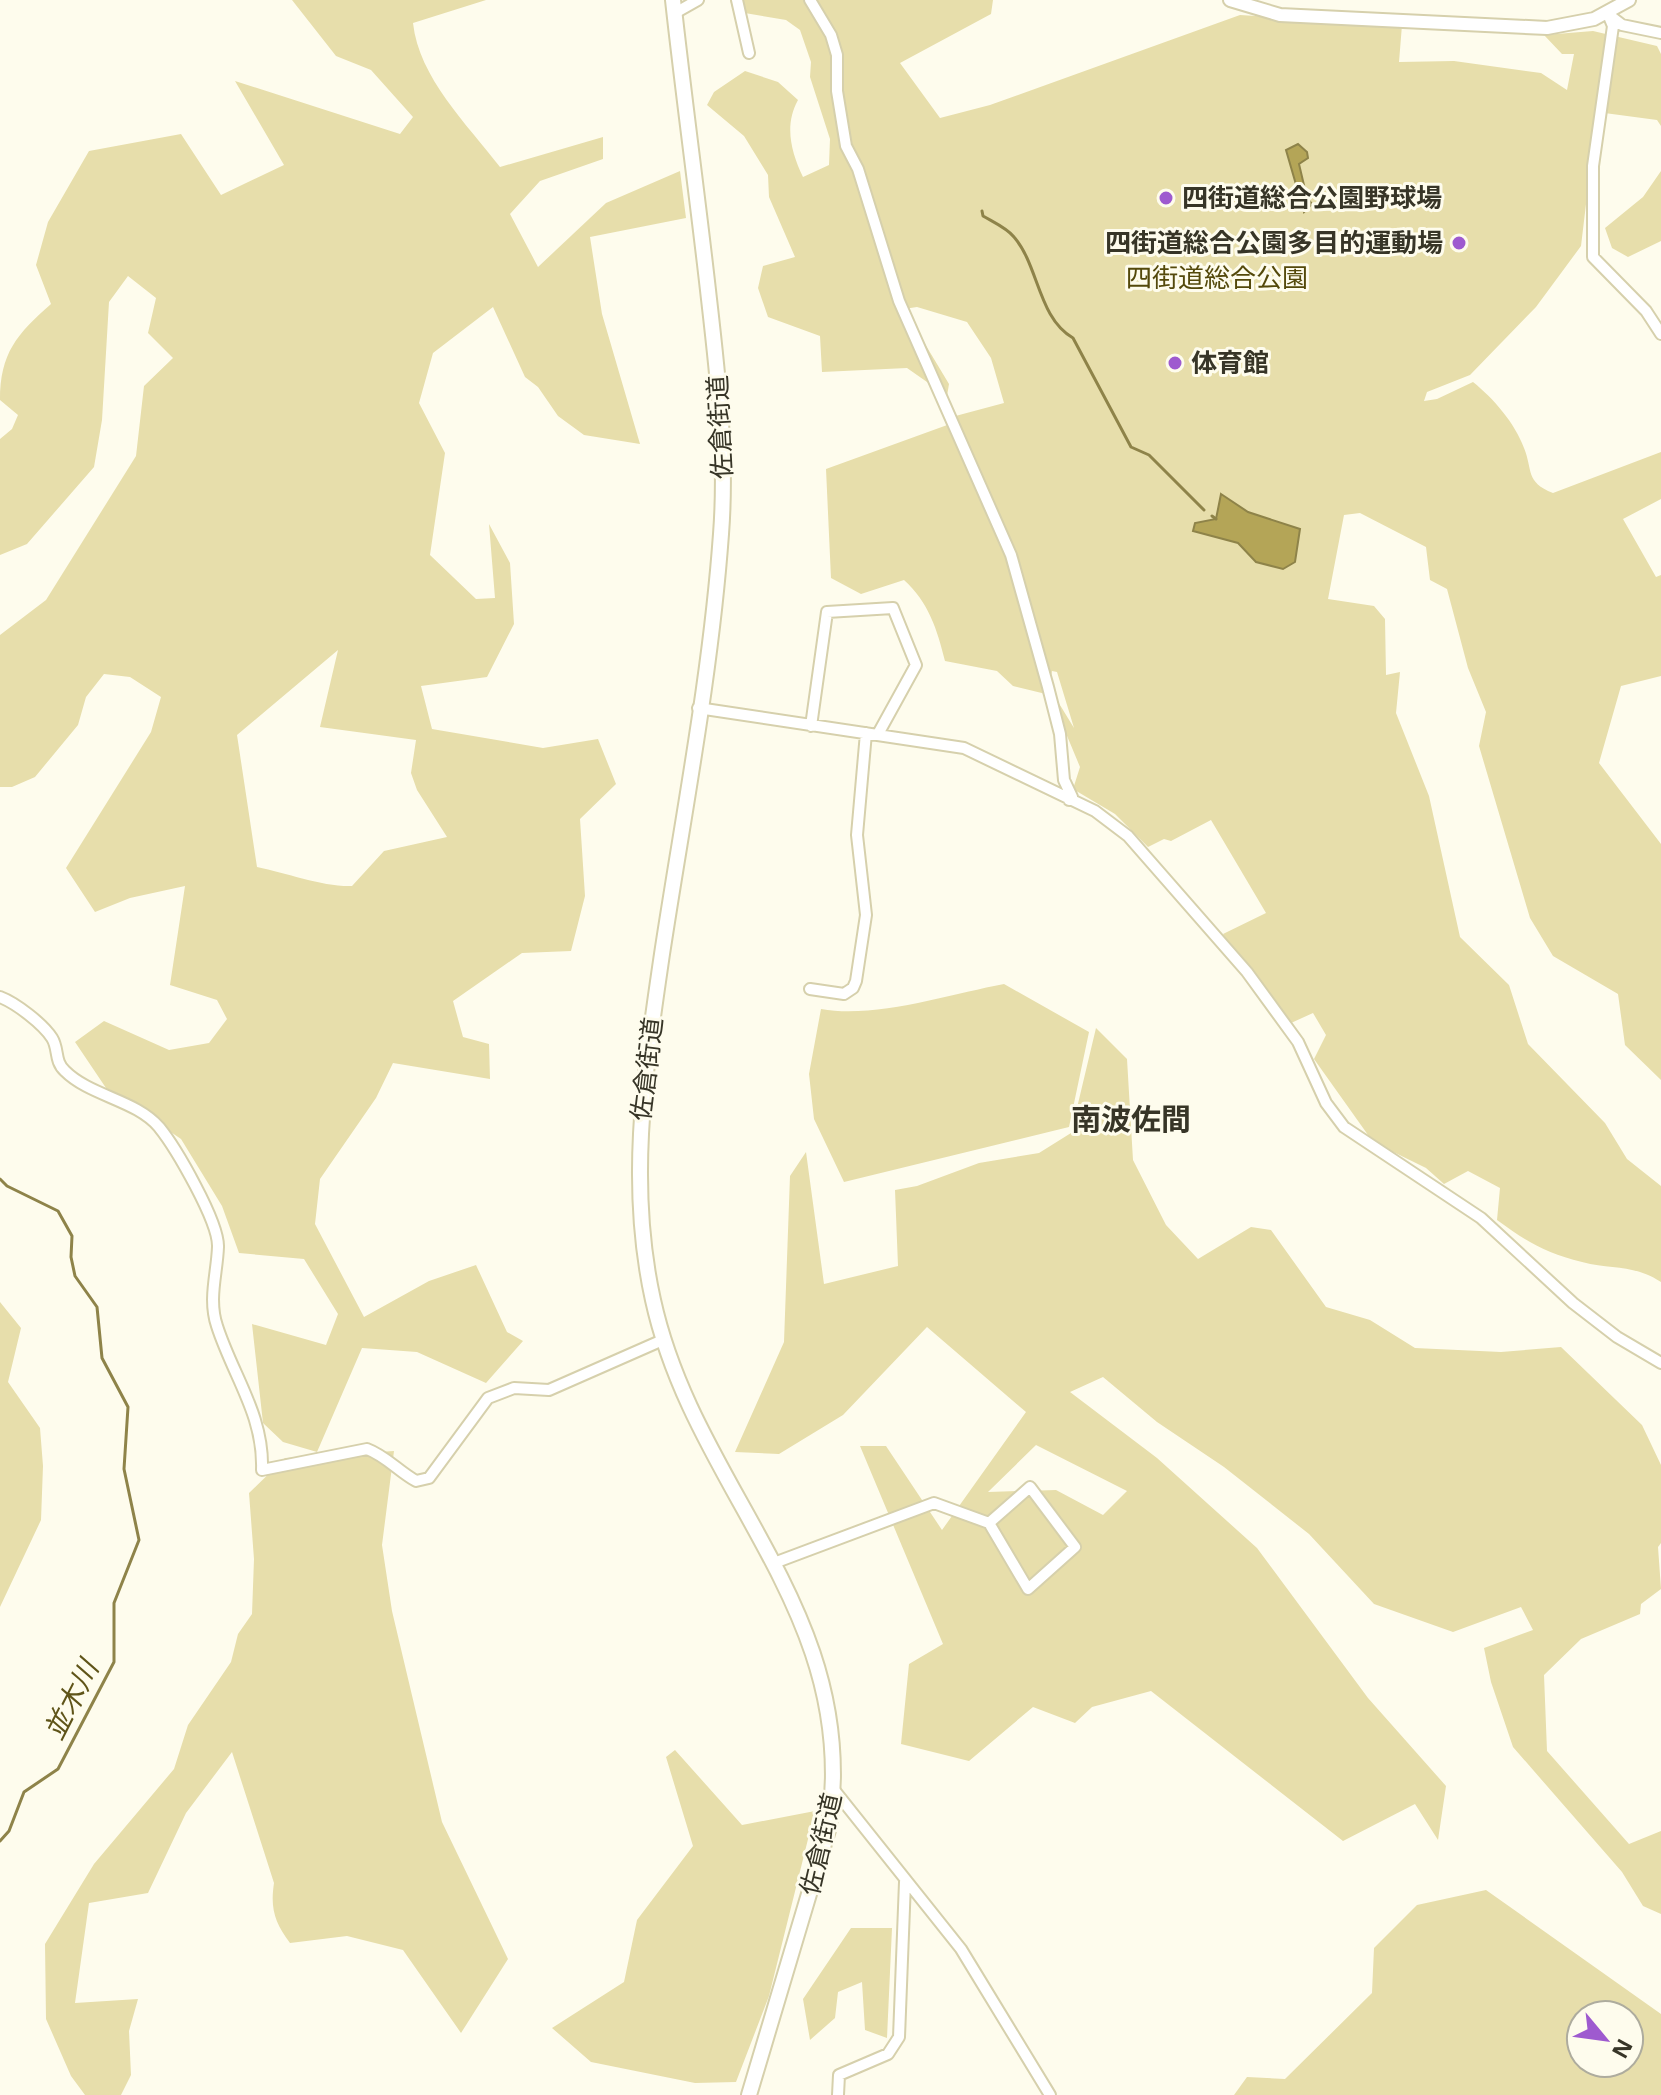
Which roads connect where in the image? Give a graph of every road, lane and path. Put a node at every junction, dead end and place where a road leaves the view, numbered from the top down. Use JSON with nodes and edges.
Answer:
{"nodes":[{"id":1,"x":698,"y":0,"type":"edge"},
{"id":2,"x":737,"y":0,"type":"edge"},
{"id":3,"x":810,"y":0,"type":"edge"},
{"id":4,"x":1230,"y":0,"type":"edge"},
{"id":5,"x":1622,"y":2,"type":"edge"},
{"id":6,"x":674,"y":7,"type":"edge"},
{"id":7,"x":1608,"y":14,"type":"junction"},
{"id":8,"x":1661,"y":33,"type":"edge"},
{"id":9,"x":749,"y":53,"type":"dead end"},
{"id":10,"x":1661,"y":334,"type":"edge"},
{"id":11,"x":698,"y":708,"type":"junction"},
{"id":12,"x":811,"y":726,"type":"junction"},
{"id":13,"x":866,"y":733,"type":"junction"},
{"id":14,"x":878,"y":734,"type":"junction"},
{"id":15,"x":1069,"y":800,"type":"junction"},
{"id":16,"x":810,"y":989,"type":"dead end"},
{"id":17,"x":0,"y":997,"type":"edge"},
{"id":18,"x":665,"y":1339,"type":"junction"},
{"id":19,"x":1661,"y":1363,"type":"edge"},
{"id":20,"x":989,"y":1523,"type":"junction"},
{"id":21,"x":774,"y":1563,"type":"junction"},
{"id":22,"x":835,"y":1791,"type":"junction"},
{"id":23,"x":905,"y":1882,"type":"junction"},
{"id":24,"x":749,"y":2095,"type":"edge"},
{"id":25,"x":838,"y":2095,"type":"edge"},
{"id":26,"x":1050,"y":2095,"type":"edge"}],
"edges":[{"from":1,"to":6,"type":"street"},
{"from":2,"to":9,"type":"street"},
{"from":3,"to":15,"type":"street"},
{"from":4,"to":7,"type":"main road"},
{"from":5,"to":7,"type":"main road"},
{"from":6,"to":11,"type":"highway","name":"佐倉街道"},
{"from":7,"to":8,"type":"street"},
{"from":7,"to":10,"type":"street"},
{"from":11,"to":12,"type":"street"},
{"from":11,"to":18,"type":"highway","name":"佐倉街道"},
{"from":12,"to":13,"type":"street"},
{"from":12,"to":14,"type":"street"},
{"from":13,"to":14,"type":"street"},
{"from":13,"to":16,"type":"street"},
{"from":14,"to":15,"type":"street"},
{"from":15,"to":19,"type":"street"},
{"from":17,"to":18,"type":"street"},
{"from":18,"to":21,"type":"highway","name":"佐倉街道"},
{"from":20,"to":20,"type":"street"},
{"from":20,"to":21,"type":"street"},
{"from":21,"to":22,"type":"highway","name":"佐倉街道"},
{"from":22,"to":23,"type":"street"},
{"from":22,"to":24,"type":"highway","name":"佐倉街道"},
{"from":23,"to":25,"type":"street"},
{"from":23,"to":26,"type":"street"}]}
